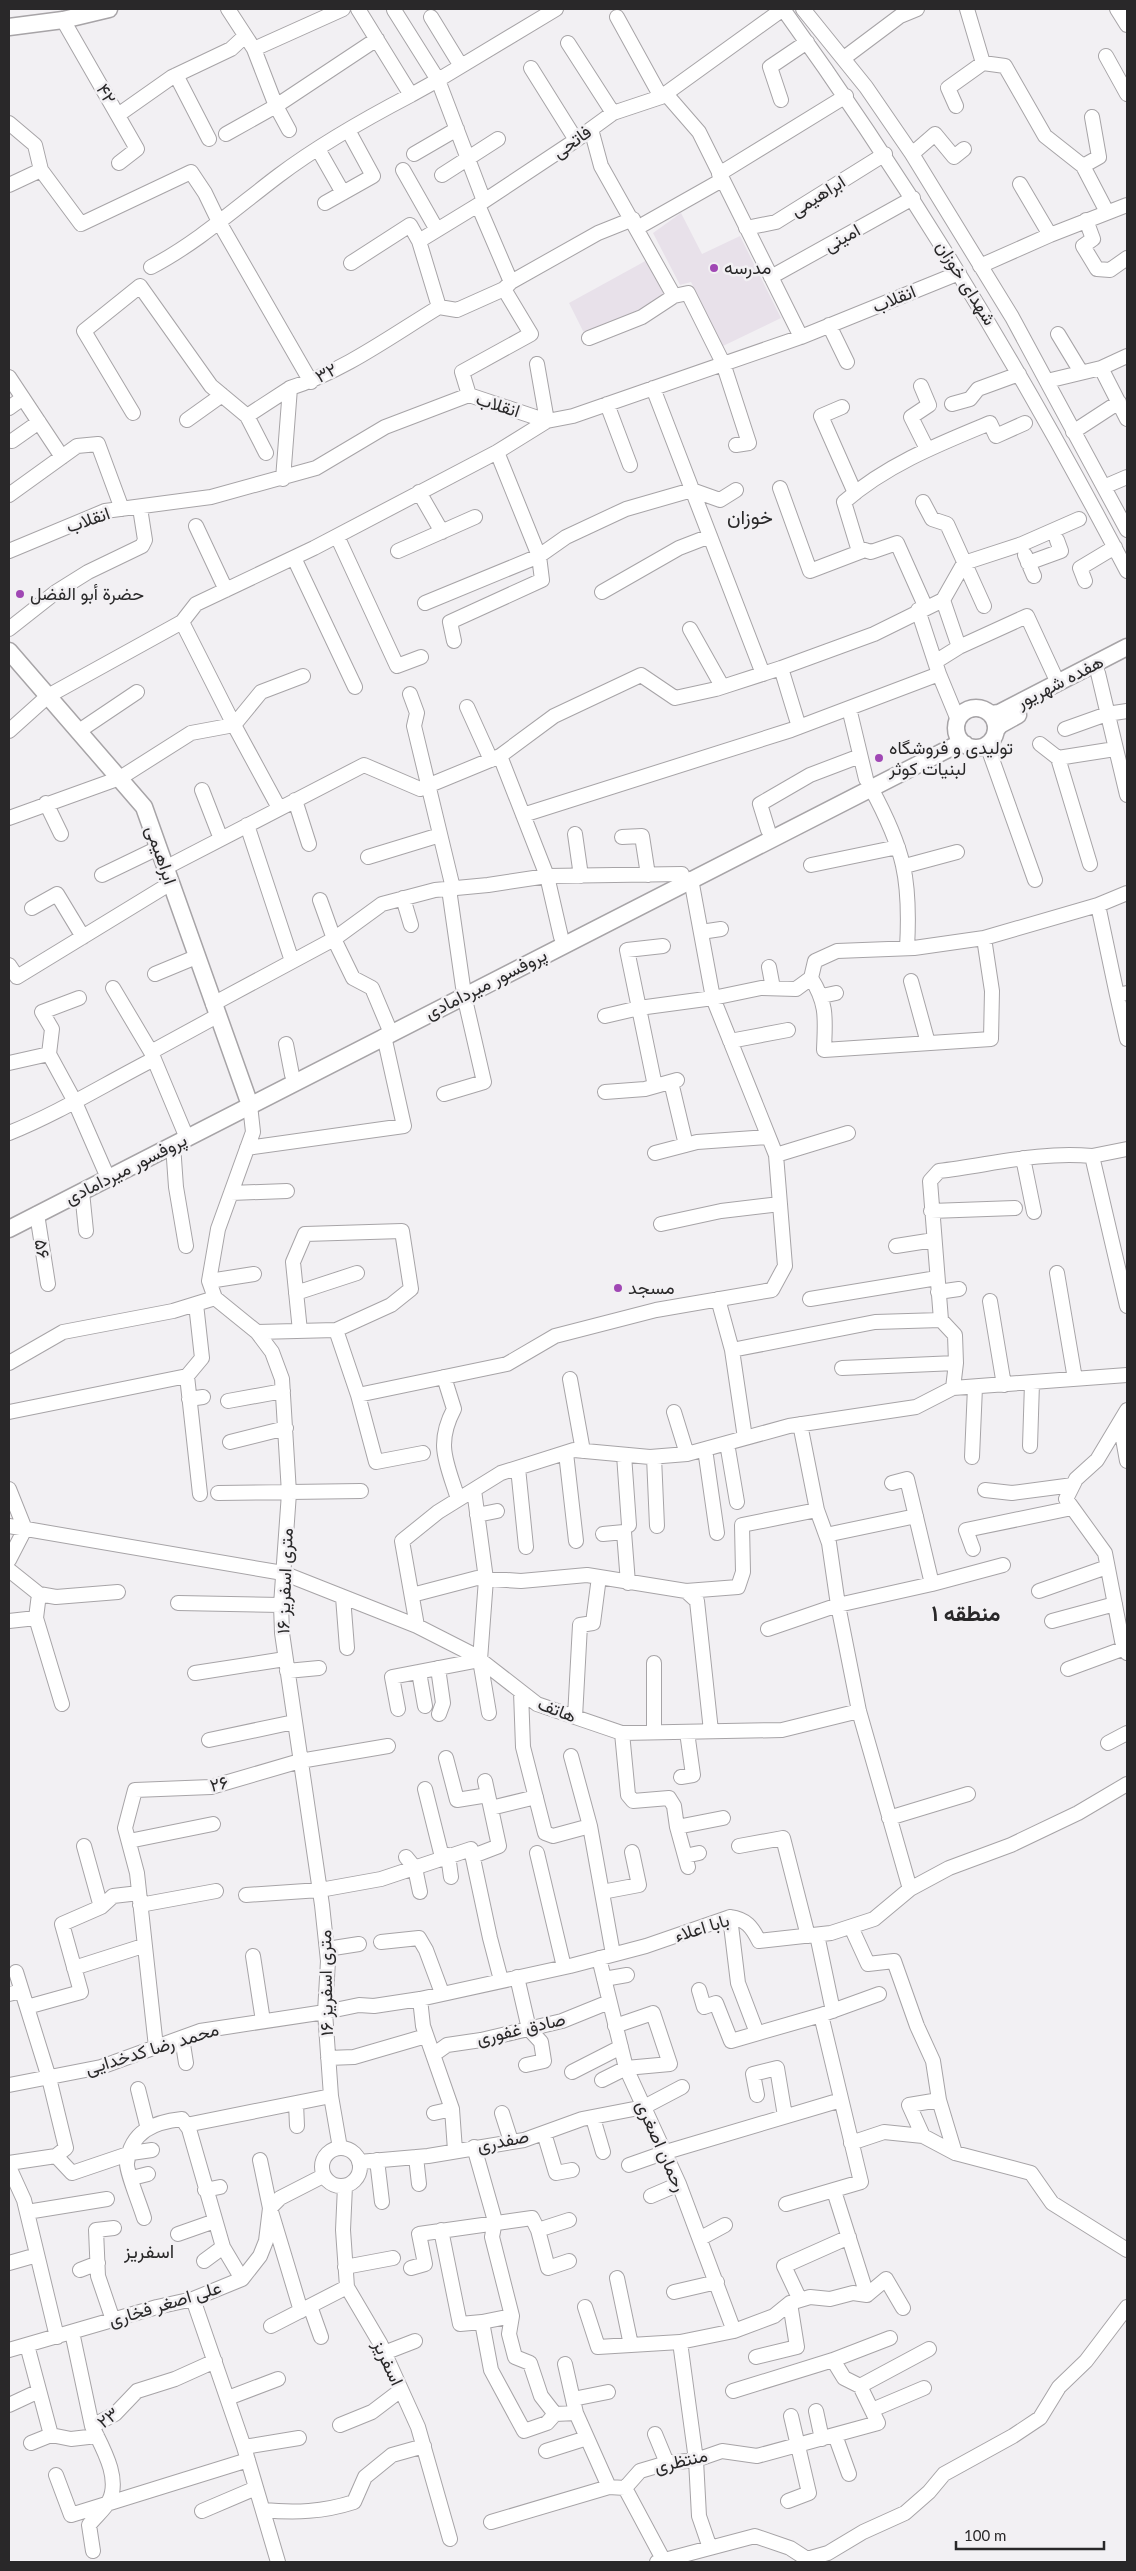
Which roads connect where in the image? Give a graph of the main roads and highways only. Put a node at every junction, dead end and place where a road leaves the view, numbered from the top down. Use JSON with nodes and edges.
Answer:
{"nodes":[{"id":1,"x":109,"y":9,"type":"edge"},
{"id":2,"x":9,"y":27,"type":"edge"},
{"id":3,"x":1127,"y":647,"type":"edge"},
{"id":4,"x":9,"y":651,"type":"edge"},
{"id":5,"x":1127,"y":659,"type":"edge"},
{"id":6,"x":991,"y":714,"type":"junction"},
{"id":7,"x":996,"y":730,"type":"junction"},
{"id":8,"x":960,"y":731,"type":"junction"},
{"id":9,"x":868,"y":784,"type":"junction"},
{"id":10,"x":687,"y":877,"type":"junction"},
{"id":11,"x":386,"y":1031,"type":"junction"},
{"id":12,"x":248,"y":1102,"type":"junction"},
{"id":13,"x":9,"y":1221,"type":"edge"},
{"id":14,"x":9,"y":1229,"type":"edge"}],
"edges":[{"from":1,"to":2,"type":"main road"},
{"from":3,"to":6,"type":"main road","name":"هفده شهریور"},
{"from":4,"to":12,"type":"main road","name":"ابراهیمی"},
{"from":5,"to":7,"type":"main road","name":"هفده شهریور"},
{"from":6,"to":7,"type":"main road"},
{"from":6,"to":8,"type":"main road"},
{"from":7,"to":8,"type":"main road"},
{"from":8,"to":9,"type":"main road","name":"پروفسور میردامادی"},
{"from":9,"to":10,"type":"main road","name":"پروفسور میردامادی"},
{"from":9,"to":10,"type":"main road","name":"پروفسور میردامادی"},
{"from":10,"to":11,"type":"main road","name":"پروفسور میردامادی"},
{"from":11,"to":12,"type":"main road","name":"پروفسور میردامادی"},
{"from":11,"to":12,"type":"main road","name":"پروفسور میردامادی"},
{"from":12,"to":13,"type":"main road","name":"پروفسور میردامادی"},
{"from":12,"to":14,"type":"main road","name":"پروفسور میردامادی"}]}
